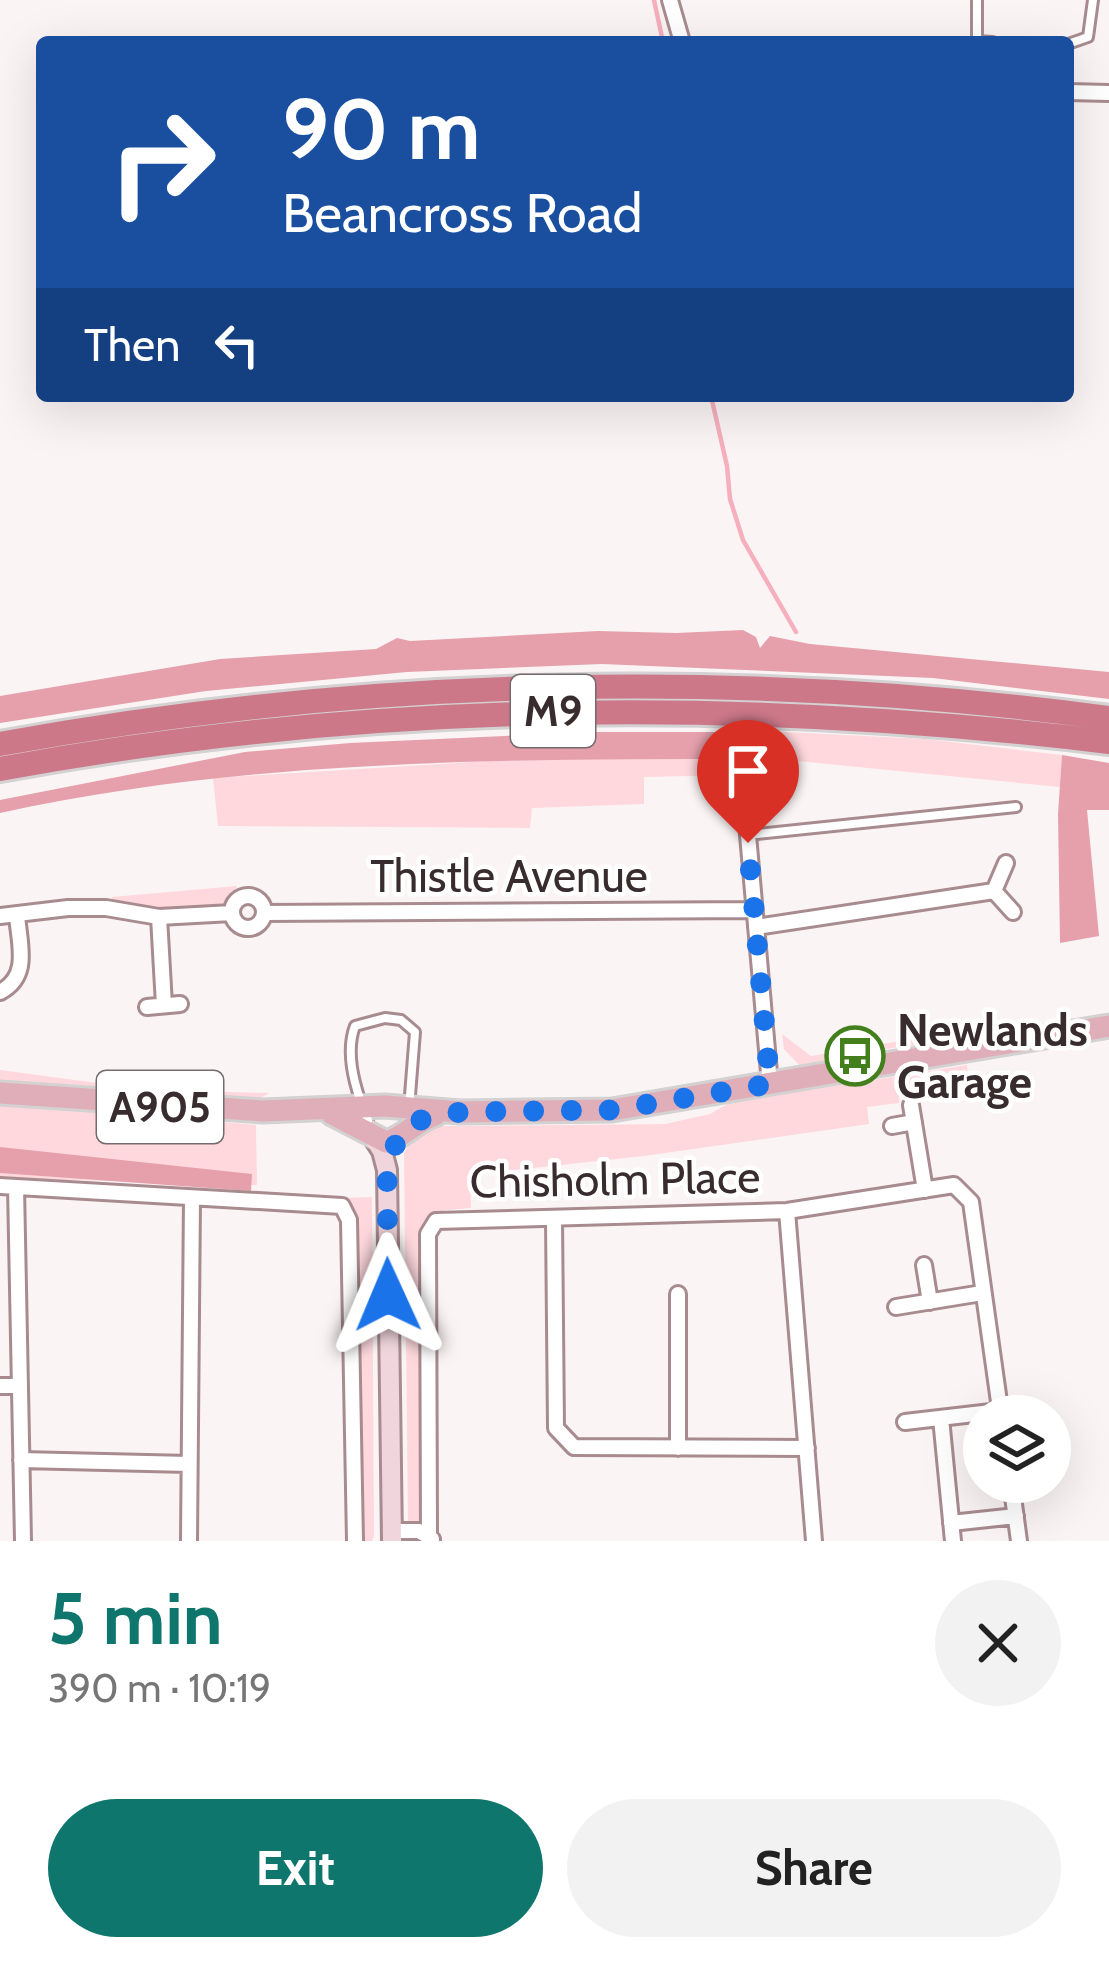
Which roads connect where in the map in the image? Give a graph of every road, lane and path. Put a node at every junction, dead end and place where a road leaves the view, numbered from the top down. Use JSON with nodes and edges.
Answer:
{"nodes":[{"id":1,"x":670,"y":0,"type":"edge"},
{"id":2,"x":977,"y":0,"type":"edge"},
{"id":3,"x":1093,"y":0,"type":"edge"},
{"id":4,"x":680,"y":36,"type":"edge"},
{"id":5,"x":977,"y":36,"type":"edge"},
{"id":6,"x":1074,"y":42,"type":"edge"},
{"id":7,"x":1074,"y":92,"type":"edge"},
{"id":8,"x":1109,"y":93,"type":"edge"},
{"id":9,"x":1109,"y":718,"type":"edge"},
{"id":10,"x":226,"y":735,"type":"junction"},
{"id":11,"x":1109,"y":742,"type":"edge"},
{"id":12,"x":0,"y":744,"type":"edge"},
{"id":13,"x":0,"y":769,"type":"edge"},
{"id":14,"x":0,"y":782,"type":"edge"},
{"id":15,"x":745,"y":800,"type":"dead end"},
{"id":16,"x":1016,"y":807,"type":"dead end"},
{"id":17,"x":747,"y":836,"type":"junction"},
{"id":18,"x":1006,"y":863,"type":"dead end"},
{"id":19,"x":994,"y":891,"type":"junction"},
{"id":20,"x":755,"y":910,"type":"junction"},
{"id":21,"x":1013,"y":912,"type":"dead end"},
{"id":22,"x":232,"y":913,"type":"junction"},
{"id":23,"x":264,"y":913,"type":"junction"},
{"id":24,"x":8,"y":915,"type":"edge"},
{"id":25,"x":159,"y":917,"type":"junction"},
{"id":26,"x":756,"y":927,"type":"junction"},
{"id":27,"x":0,"y":992,"type":"edge"},
{"id":28,"x":147,"y":1006,"type":"dead end"},
{"id":29,"x":1109,"y":1026,"type":"edge"},
{"id":30,"x":770,"y":1084,"type":"junction"},
{"id":31,"x":0,"y":1094,"type":"edge"},
{"id":32,"x":911,"y":1105,"type":"dead end"},
{"id":33,"x":386,"y":1122,"type":"junction"},
{"id":34,"x":914,"y":1123,"type":"junction"},
{"id":35,"x":892,"y":1126,"type":"dead end"},
{"id":36,"x":8,"y":1186,"type":"edge"},
{"id":37,"x":925,"y":1190,"type":"junction"},
{"id":38,"x":192,"y":1198,"type":"junction"},
{"id":39,"x":787,"y":1211,"type":"junction"},
{"id":40,"x":554,"y":1219,"type":"junction"},
{"id":41,"x":924,"y":1265,"type":"dead end"},
{"id":42,"x":982,"y":1293,"type":"junction"},
{"id":43,"x":678,"y":1294,"type":"dead end"},
{"id":44,"x":930,"y":1302,"type":"junction"},
{"id":45,"x":896,"y":1307,"type":"dead end"},
{"id":46,"x":0,"y":1386,"type":"edge"},
{"id":47,"x":20,"y":1386,"type":"junction"},
{"id":48,"x":997,"y":1395,"type":"edge"},
{"id":49,"x":963,"y":1416,"type":"edge"},
{"id":50,"x":940,"y":1418,"type":"junction"},
{"id":51,"x":905,"y":1422,"type":"dead end"},
{"id":52,"x":678,"y":1448,"type":"junction"},
{"id":53,"x":807,"y":1448,"type":"junction"},
{"id":54,"x":22,"y":1460,"type":"junction"},
{"id":55,"x":189,"y":1464,"type":"junction"},
{"id":56,"x":1014,"y":1503,"type":"edge"},
{"id":57,"x":1016,"y":1516,"type":"junction"},
{"id":58,"x":951,"y":1522,"type":"junction"},
{"id":59,"x":392,"y":1536,"type":"edge"},
{"id":60,"x":431,"y":1538,"type":"edge"},
{"id":61,"x":23,"y":1541,"type":"edge"},
{"id":62,"x":189,"y":1541,"type":"edge"},
{"id":63,"x":355,"y":1541,"type":"edge"},
{"id":64,"x":814,"y":1541,"type":"edge"},
{"id":65,"x":953,"y":1541,"type":"edge"},
{"id":66,"x":1019,"y":1541,"type":"edge"}],
"edges":[{"from":1,"to":4,"type":"street"},
{"from":2,"to":5,"type":"lane"},
{"from":3,"to":6,"type":"lane"},
{"from":7,"to":8,"type":"street"},
{"from":9,"to":12,"type":"highway","number":"M9"},
{"from":10,"to":11,"type":"highway","number":"M9"},
{"from":10,"to":13,"type":"highway","number":"M9"},
{"from":10,"to":14,"type":"highway"},
{"from":15,"to":17,"type":"street"},
{"from":16,"to":17,"type":"lane"},
{"from":17,"to":20,"type":"street"},
{"from":18,"to":19,"type":"street"},
{"from":19,"to":21,"type":"street"},
{"from":19,"to":26,"type":"street"},
{"from":20,"to":23,"type":"street","name":"Thistle Avenue"},
{"from":20,"to":26,"type":"street"},
{"from":22,"to":23,"type":"street","name":"Thistle Avenue"},
{"from":22,"to":23,"type":"street","name":"Thistle Avenue"},
{"from":22,"to":25,"type":"street","name":"Thistle Avenue"},
{"from":24,"to":25,"type":"street","name":"Thistle Avenue"},
{"from":24,"to":27,"type":"street","name":"Thistle Avenue"},
{"from":25,"to":28,"type":"street"},
{"from":26,"to":30,"type":"street"},
{"from":29,"to":30,"type":"main road","number":"A905"},
{"from":30,"to":33,"type":"main road","number":"A905"},
{"from":31,"to":33,"type":"main road","number":"A905"},
{"from":32,"to":34,"type":"street"},
{"from":33,"to":33,"type":"lane"},
{"from":33,"to":59,"type":"main road"},
{"from":34,"to":35,"type":"street"},
{"from":34,"to":37,"type":"street"},
{"from":36,"to":38,"type":"street"},
{"from":36,"to":47,"type":"street"},
{"from":37,"to":39,"type":"street","name":"Chisholm Place"},
{"from":37,"to":42,"type":"street","name":"Chisholm Place"},
{"from":38,"to":55,"type":"street"},
{"from":38,"to":63,"type":"street"},
{"from":39,"to":40,"type":"street","name":"Chisholm Place"},
{"from":39,"to":53,"type":"street"},
{"from":40,"to":52,"type":"street"},
{"from":40,"to":60,"type":"street","name":"Chisholm Place"},
{"from":41,"to":44,"type":"street"},
{"from":42,"to":44,"type":"street"},
{"from":42,"to":48,"type":"street"},
{"from":43,"to":52,"type":"street"},
{"from":44,"to":45,"type":"street"},
{"from":46,"to":47,"type":"street"},
{"from":47,"to":54,"type":"street"},
{"from":49,"to":50,"type":"street"},
{"from":50,"to":51,"type":"street"},
{"from":50,"to":58,"type":"street"},
{"from":52,"to":53,"type":"street"},
{"from":53,"to":64,"type":"street"},
{"from":54,"to":55,"type":"street"},
{"from":54,"to":61,"type":"street"},
{"from":55,"to":62,"type":"street"},
{"from":56,"to":57,"type":"street"},
{"from":57,"to":58,"type":"street"},
{"from":57,"to":66,"type":"street"},
{"from":58,"to":65,"type":"street"},
{"from":59,"to":60,"type":"street","name":"Chisholm Place"}]}
